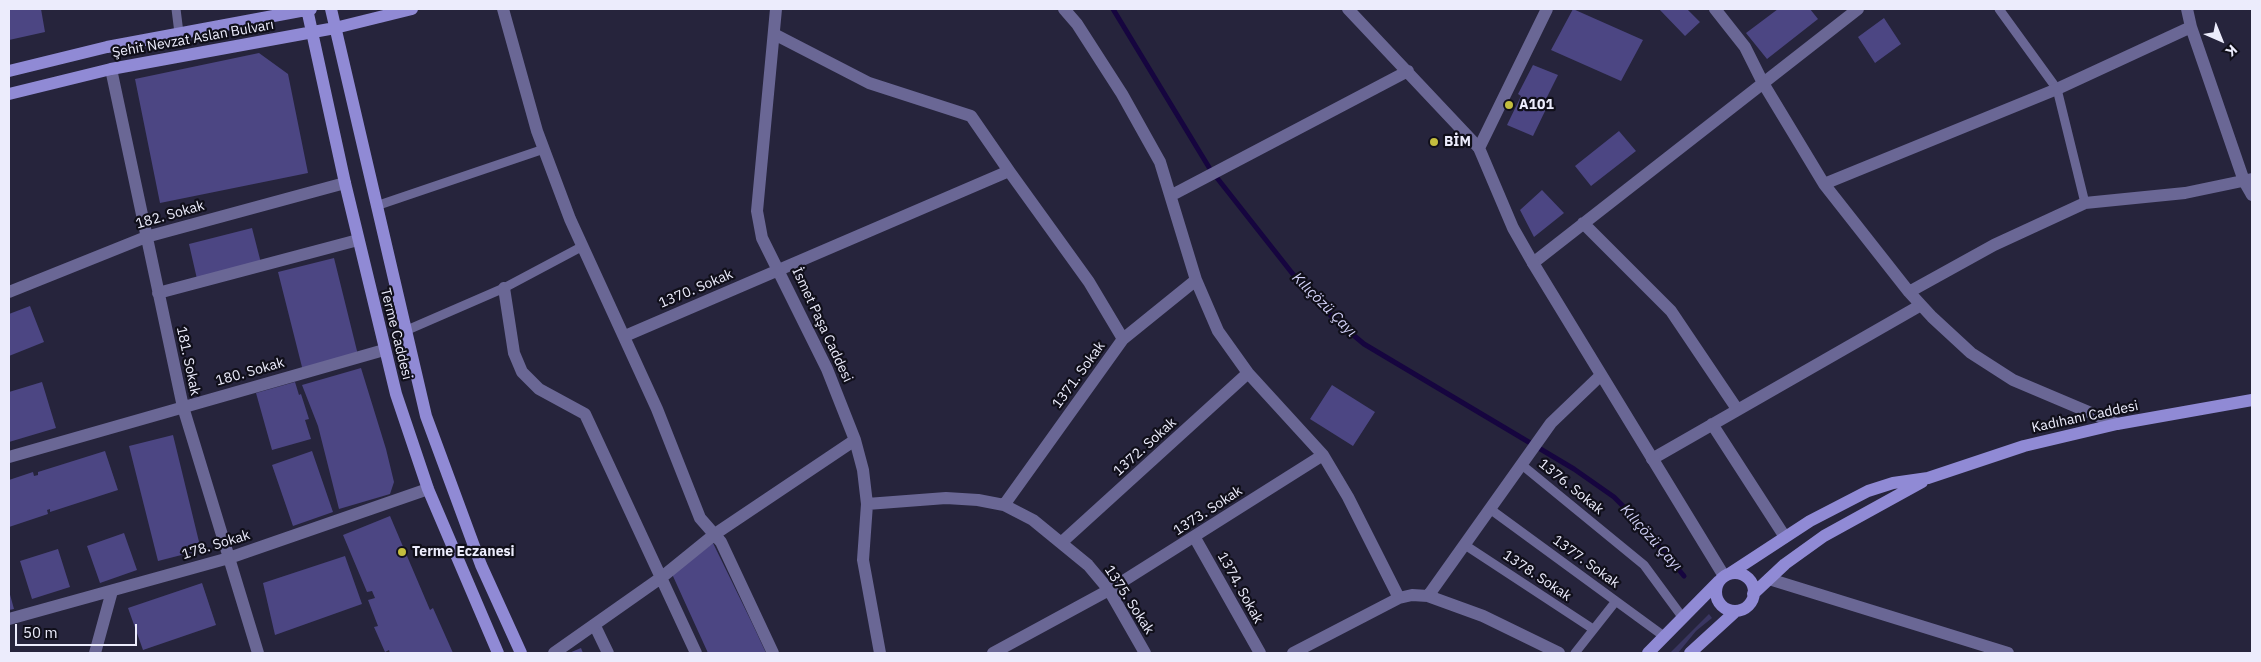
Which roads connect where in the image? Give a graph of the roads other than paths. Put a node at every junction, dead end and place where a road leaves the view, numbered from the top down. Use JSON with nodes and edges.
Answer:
{"nodes":[{"id":1,"x":176,"y":9,"type":"edge"},
{"id":2,"x":308,"y":9,"type":"edge"},
{"id":3,"x":331,"y":9,"type":"edge"},
{"id":4,"x":412,"y":9,"type":"edge"},
{"id":5,"x":503,"y":9,"type":"edge"},
{"id":6,"x":776,"y":9,"type":"edge"},
{"id":7,"x":1064,"y":9,"type":"edge"},
{"id":8,"x":1348,"y":9,"type":"edge"},
{"id":9,"x":1547,"y":9,"type":"edge"},
{"id":10,"x":1715,"y":9,"type":"edge"},
{"id":11,"x":1858,"y":9,"type":"edge"},
{"id":12,"x":1999,"y":9,"type":"edge"},
{"id":13,"x":2187,"y":9,"type":"edge"},
{"id":14,"x":2191,"y":27,"type":"junction"},
{"id":15,"x":335,"y":28,"type":"junction"},
{"id":16,"x":312,"y":32,"type":"junction"},
{"id":17,"x":179,"y":33,"type":"junction"},
{"id":18,"x":774,"y":34,"type":"junction"},
{"id":19,"x":111,"y":69,"type":"junction"},
{"id":20,"x":9,"y":71,"type":"edge"},
{"id":21,"x":1408,"y":71,"type":"junction"},
{"id":22,"x":1763,"y":83,"type":"junction"},
{"id":23,"x":2057,"y":88,"type":"junction"},
{"id":24,"x":9,"y":94,"type":"edge"},
{"id":25,"x":1478,"y":148,"type":"junction"},
{"id":26,"x":544,"y":149,"type":"junction"},
{"id":27,"x":1009,"y":171,"type":"junction"},
{"id":28,"x":2248,"y":180,"type":"edge"},
{"id":29,"x":345,"y":182,"type":"junction"},
{"id":30,"x":1824,"y":184,"type":"junction"},
{"id":31,"x":1172,"y":195,"type":"junction"},
{"id":32,"x":2252,"y":195,"type":"edge"},
{"id":33,"x":2085,"y":203,"type":"junction"},
{"id":34,"x":376,"y":206,"type":"junction"},
{"id":35,"x":1584,"y":223,"type":"junction"},
{"id":36,"x":146,"y":237,"type":"junction"},
{"id":37,"x":358,"y":240,"type":"junction"},
{"id":38,"x":583,"y":246,"type":"junction"},
{"id":39,"x":1532,"y":263,"type":"junction"},
{"id":40,"x":779,"y":270,"type":"junction"},
{"id":41,"x":1196,"y":280,"type":"junction"},
{"id":42,"x":504,"y":288,"type":"junction"},
{"id":43,"x":9,"y":292,"type":"edge"},
{"id":44,"x":1909,"y":292,"type":"junction"},
{"id":45,"x":158,"y":293,"type":"junction"},
{"id":46,"x":1921,"y":305,"type":"junction"},
{"id":47,"x":405,"y":331,"type":"junction"},
{"id":48,"x":625,"y":336,"type":"junction"},
{"id":49,"x":1123,"y":339,"type":"junction"},
{"id":50,"x":384,"y":350,"type":"junction"},
{"id":51,"x":1248,"y":373,"type":"junction"},
{"id":52,"x":1600,"y":376,"type":"junction"},
{"id":53,"x":2252,"y":400,"type":"edge"},
{"id":54,"x":183,"y":406,"type":"junction"},
{"id":55,"x":1737,"y":409,"type":"junction"},
{"id":56,"x":1712,"y":424,"type":"junction"},
{"id":57,"x":2117,"y":424,"type":"junction"},
{"id":58,"x":855,"y":440,"type":"junction"},
{"id":59,"x":1323,"y":455,"type":"junction"},
{"id":60,"x":9,"y":458,"type":"edge"},
{"id":61,"x":1652,"y":460,"type":"junction"},
{"id":62,"x":1522,"y":465,"type":"junction"},
{"id":63,"x":1928,"y":478,"type":"junction"},
{"id":64,"x":428,"y":489,"type":"junction"},
{"id":65,"x":867,"y":504,"type":"junction"},
{"id":66,"x":1004,"y":505,"type":"junction"},
{"id":67,"x":1490,"y":509,"type":"junction"},
{"id":68,"x":715,"y":534,"type":"junction"},
{"id":69,"x":1786,"y":536,"type":"junction"},
{"id":70,"x":1195,"y":538,"type":"junction"},
{"id":71,"x":1062,"y":542,"type":"junction"},
{"id":72,"x":1465,"y":544,"type":"junction"},
{"id":73,"x":229,"y":558,"type":"junction"},
{"id":74,"x":1724,"y":577,"type":"junction"},
{"id":75,"x":662,"y":578,"type":"junction"},
{"id":76,"x":1770,"y":579,"type":"junction"},
{"id":77,"x":1108,"y":590,"type":"junction"},
{"id":78,"x":112,"y":591,"type":"junction"},
{"id":79,"x":1754,"y":594,"type":"junction"},
{"id":80,"x":1428,"y":596,"type":"junction"},
{"id":81,"x":1398,"y":598,"type":"junction"},
{"id":82,"x":1616,"y":601,"type":"junction"},
{"id":83,"x":1736,"y":611,"type":"junction"},
{"id":84,"x":1684,"y":618,"type":"junction"},
{"id":85,"x":9,"y":619,"type":"edge"},
{"id":86,"x":595,"y":626,"type":"junction"},
{"id":87,"x":1593,"y":630,"type":"junction"},
{"id":88,"x":1665,"y":637,"type":"junction"},
{"id":89,"x":95,"y":653,"type":"edge"},
{"id":90,"x":258,"y":653,"type":"edge"},
{"id":91,"x":498,"y":653,"type":"edge"},
{"id":92,"x":521,"y":653,"type":"edge"},
{"id":93,"x":554,"y":653,"type":"edge"},
{"id":94,"x":608,"y":653,"type":"edge"},
{"id":95,"x":696,"y":653,"type":"edge"},
{"id":96,"x":773,"y":653,"type":"edge"},
{"id":97,"x":880,"y":653,"type":"edge"},
{"id":98,"x":992,"y":653,"type":"edge"},
{"id":99,"x":1146,"y":653,"type":"edge"},
{"id":100,"x":1260,"y":653,"type":"edge"},
{"id":101,"x":1293,"y":653,"type":"edge"},
{"id":102,"x":1559,"y":653,"type":"edge"},
{"id":103,"x":1576,"y":653,"type":"edge"},
{"id":104,"x":1648,"y":653,"type":"edge"},
{"id":105,"x":1690,"y":653,"type":"edge"},
{"id":106,"x":2008,"y":653,"type":"edge"}],
"edges":[{"from":1,"to":17,"type":"lane"},
{"from":2,"to":16,"type":"main road","name":"Terme Caddesi"},
{"from":2,"to":17,"type":"main road","name":"Şehit Nevzat Aslan Bulvarı"},
{"from":3,"to":15,"type":"main road","name":"Terme Caddesi"},
{"from":4,"to":15,"type":"main road","name":"Şehit Nevzat Aslan Bulvarı"},
{"from":5,"to":26,"type":"street"},
{"from":6,"to":18,"type":"street","name":"İsmet Paşa Caddesi"},
{"from":7,"to":31,"type":"street"},
{"from":8,"to":21,"type":"street"},
{"from":9,"to":25,"type":"street"},
{"from":10,"to":22,"type":"street"},
{"from":11,"to":22,"type":"street"},
{"from":12,"to":23,"type":"lane"},
{"from":13,"to":14,"type":"street"},
{"from":14,"to":23,"type":"street"},
{"from":14,"to":28,"type":"street"},
{"from":15,"to":16,"type":"main road","name":"Şehit Nevzat Aslan Bulvarı"},
{"from":15,"to":34,"type":"main road","name":"Terme Caddesi"},
{"from":16,"to":19,"type":"main road","name":"Şehit Nevzat Aslan Bulvarı"},
{"from":16,"to":29,"type":"main road","name":"Terme Caddesi"},
{"from":17,"to":20,"type":"main road","name":"Şehit Nevzat Aslan Bulvarı"},
{"from":18,"to":27,"type":"street"},
{"from":18,"to":40,"type":"street","name":"İsmet Paşa Caddesi"},
{"from":19,"to":24,"type":"main road","name":"Şehit Nevzat Aslan Bulvarı"},
{"from":19,"to":36,"type":"street","name":"181. Sokak"},
{"from":21,"to":25,"type":"street"},
{"from":21,"to":31,"type":"street"},
{"from":22,"to":30,"type":"street"},
{"from":22,"to":35,"type":"street"},
{"from":23,"to":30,"type":"street"},
{"from":23,"to":33,"type":"lane"},
{"from":25,"to":39,"type":"street"},
{"from":26,"to":34,"type":"lane"},
{"from":26,"to":38,"type":"street"},
{"from":27,"to":40,"type":"street","name":"1370. Sokak"},
{"from":27,"to":49,"type":"street"},
{"from":28,"to":32,"type":"street"},
{"from":28,"to":33,"type":"street"},
{"from":29,"to":36,"type":"street","name":"182. Sokak"},
{"from":29,"to":37,"type":"main road","name":"Terme Caddesi"},
{"from":30,"to":44,"type":"street"},
{"from":31,"to":41,"type":"street"},
{"from":33,"to":44,"type":"street"},
{"from":34,"to":47,"type":"main road","name":"Terme Caddesi"},
{"from":35,"to":39,"type":"street"},
{"from":35,"to":55,"type":"street"},
{"from":36,"to":43,"type":"street","name":"182. Sokak"},
{"from":36,"to":45,"type":"street","name":"181. Sokak"},
{"from":37,"to":45,"type":"street"},
{"from":37,"to":50,"type":"main road","name":"Terme Caddesi"},
{"from":38,"to":42,"type":"lane"},
{"from":38,"to":48,"type":"street"},
{"from":39,"to":52,"type":"street"},
{"from":40,"to":48,"type":"street","name":"1370. Sokak"},
{"from":40,"to":58,"type":"street","name":"İsmet Paşa Caddesi"},
{"from":41,"to":49,"type":"street","name":"1371. Sokak"},
{"from":41,"to":51,"type":"street"},
{"from":42,"to":47,"type":"lane"},
{"from":42,"to":75,"type":"street"},
{"from":44,"to":46,"type":"street"},
{"from":45,"to":54,"type":"street","name":"181. Sokak"},
{"from":46,"to":55,"type":"street"},
{"from":46,"to":57,"type":"street"},
{"from":47,"to":92,"type":"main road","name":"Terme Caddesi"},
{"from":48,"to":68,"type":"street"},
{"from":49,"to":66,"type":"street","name":"1371. Sokak"},
{"from":50,"to":54,"type":"street","name":"180. Sokak"},
{"from":50,"to":64,"type":"main road","name":"Terme Caddesi"},
{"from":51,"to":59,"type":"street"},
{"from":51,"to":71,"type":"street","name":"1372. Sokak"},
{"from":52,"to":61,"type":"street"},
{"from":52,"to":62,"type":"street"},
{"from":53,"to":57,"type":"main road","name":"Kadıhanı Caddesi"},
{"from":54,"to":60,"type":"street","name":"180. Sokak"},
{"from":54,"to":73,"type":"street","name":"181. Sokak"},
{"from":55,"to":56,"type":"street"},
{"from":56,"to":61,"type":"street"},
{"from":56,"to":69,"type":"street"},
{"from":57,"to":63,"type":"main road","name":"Kadıhanı Caddesi"},
{"from":58,"to":65,"type":"street","name":"İsmet Paşa Caddesi"},
{"from":58,"to":68,"type":"street"},
{"from":59,"to":70,"type":"street","name":"1373. Sokak"},
{"from":59,"to":81,"type":"street"},
{"from":61,"to":74,"type":"street"},
{"from":62,"to":67,"type":"street"},
{"from":62,"to":84,"type":"lane","name":"1376. Sokak"},
{"from":63,"to":69,"type":"main road"},
{"from":63,"to":76,"type":"main road"},
{"from":64,"to":73,"type":"street","name":"178. Sokak"},
{"from":64,"to":91,"type":"main road","name":"Terme Caddesi"},
{"from":65,"to":66,"type":"street","name":"1375. Sokak"},
{"from":65,"to":97,"type":"street","name":"İsmet Paşa Caddesi"},
{"from":66,"to":71,"type":"street","name":"1375. Sokak"},
{"from":67,"to":72,"type":"street"},
{"from":67,"to":82,"type":"lane","name":"1377. Sokak"},
{"from":68,"to":75,"type":"street"},
{"from":68,"to":96,"type":"street"},
{"from":69,"to":74,"type":"main road"},
{"from":70,"to":77,"type":"street","name":"1373. Sokak"},
{"from":70,"to":100,"type":"street","name":"1374. Sokak"},
{"from":71,"to":77,"type":"street","name":"1375. Sokak"},
{"from":72,"to":80,"type":"street"},
{"from":72,"to":87,"type":"lane","name":"1378. Sokak"},
{"from":73,"to":78,"type":"street","name":"178. Sokak"},
{"from":73,"to":90,"type":"street","name":"181. Sokak"},
{"from":74,"to":79,"type":"main road"},
{"from":74,"to":83,"type":"main road"},
{"from":74,"to":84,"type":"main road"},
{"from":75,"to":86,"type":"street"},
{"from":75,"to":95,"type":"street"},
{"from":76,"to":79,"type":"main road"},
{"from":76,"to":106,"type":"street"},
{"from":77,"to":98,"type":"street","name":"1373. Sokak"},
{"from":77,"to":99,"type":"street","name":"1375. Sokak"},
{"from":78,"to":85,"type":"street","name":"178. Sokak"},
{"from":78,"to":89,"type":"street"},
{"from":79,"to":83,"type":"main road"},
{"from":80,"to":81,"type":"street"},
{"from":80,"to":102,"type":"street"},
{"from":81,"to":101,"type":"street"},
{"from":82,"to":87,"type":"lane"},
{"from":82,"to":88,"type":"lane","name":"1377. Sokak"},
{"from":83,"to":105,"type":"main road"},
{"from":84,"to":88,"type":"main road"},
{"from":86,"to":93,"type":"street"},
{"from":86,"to":94,"type":"street"},
{"from":87,"to":103,"type":"lane"},
{"from":88,"to":104,"type":"main road"}]}
